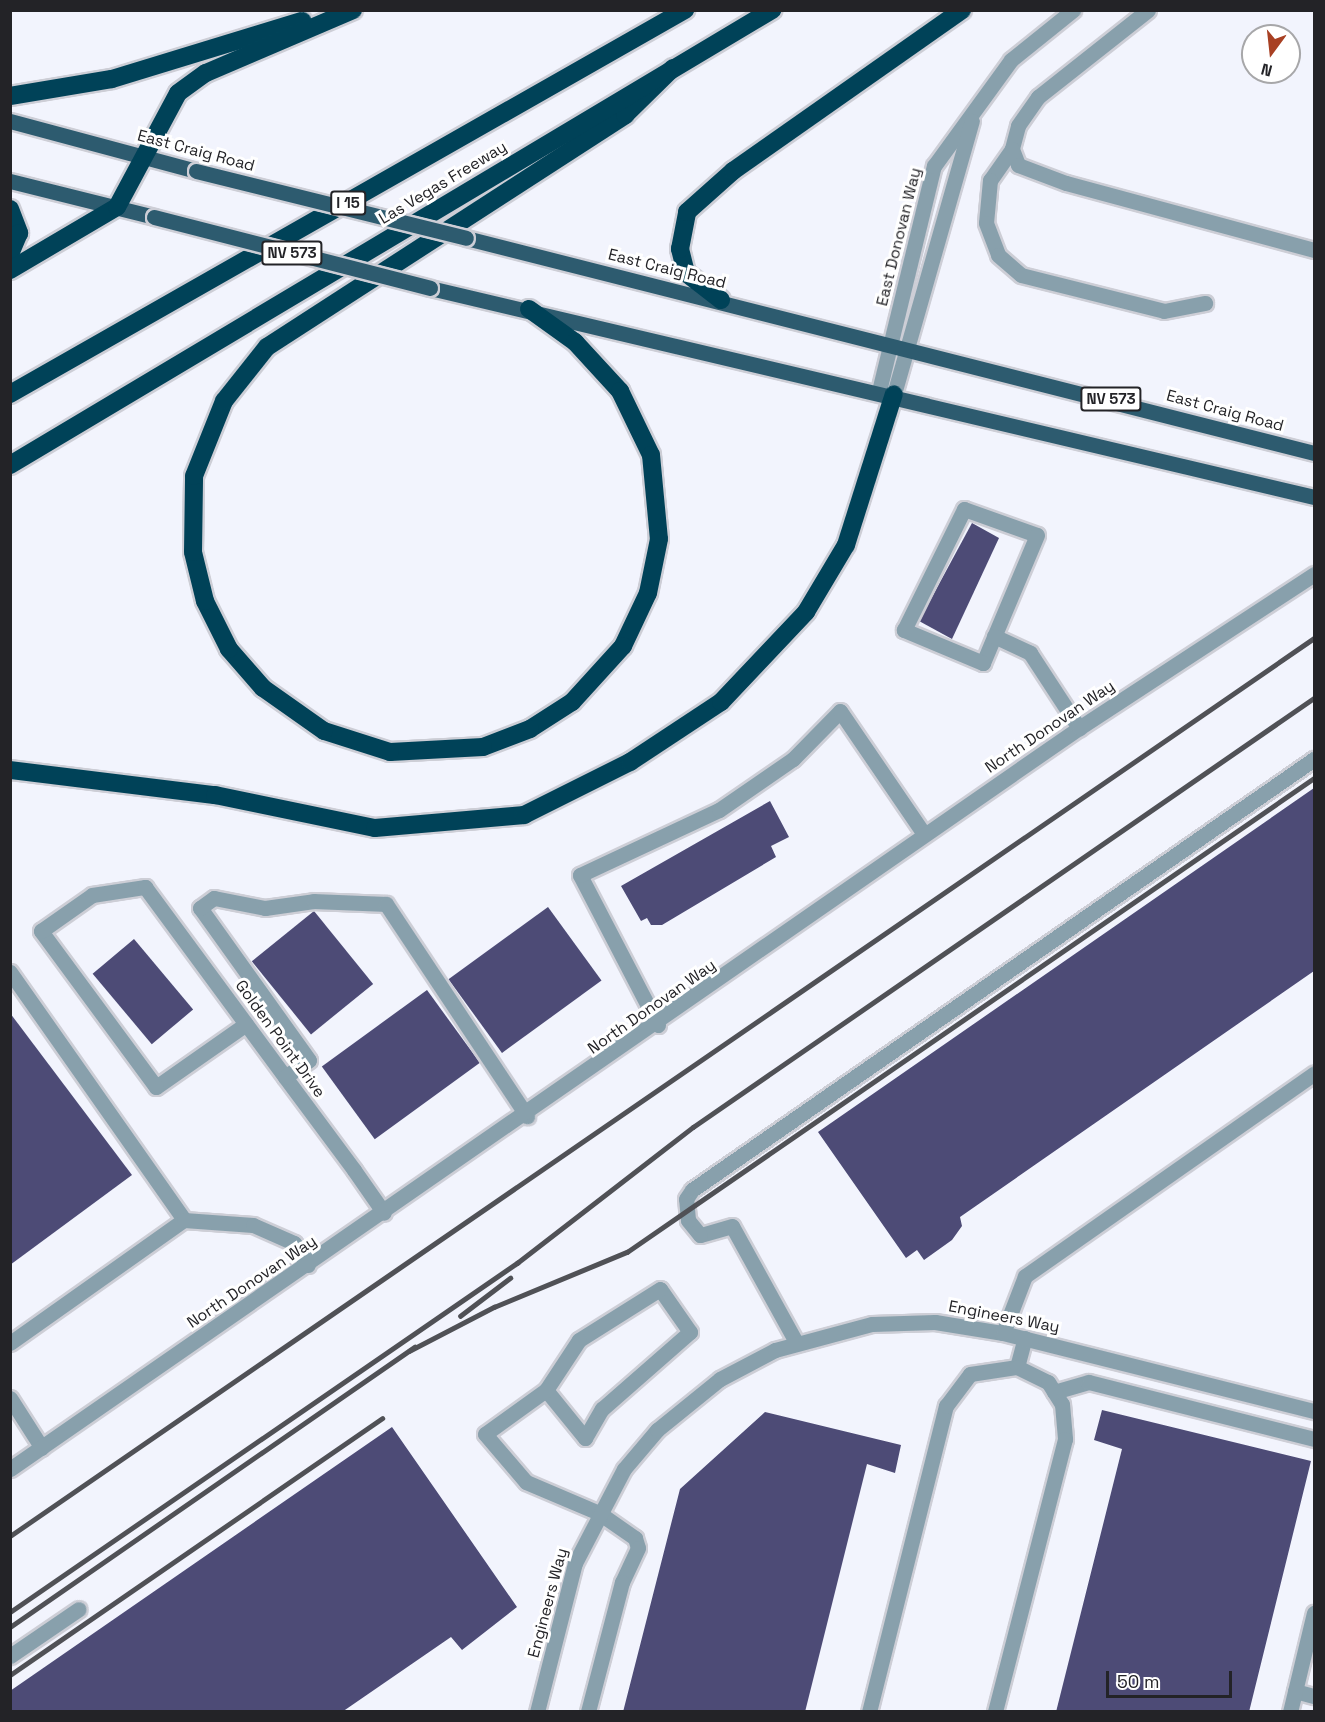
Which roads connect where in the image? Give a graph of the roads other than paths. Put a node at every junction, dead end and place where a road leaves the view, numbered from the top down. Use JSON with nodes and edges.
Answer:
{"nodes":[{"id":1,"x":338,"y":10,"type":"edge"},
{"id":2,"x":353,"y":10,"type":"edge"},
{"id":3,"x":685,"y":10,"type":"edge"},
{"id":4,"x":772,"y":10,"type":"edge"},
{"id":5,"x":962,"y":10,"type":"edge"},
{"id":6,"x":1072,"y":10,"type":"edge"},
{"id":7,"x":1148,"y":10,"type":"edge"},
{"id":8,"x":673,"y":68,"type":"junction"},
{"id":9,"x":10,"y":96,"type":"edge"},
{"id":10,"x":977,"y":104,"type":"junction"},
{"id":11,"x":10,"y":121,"type":"edge"},
{"id":12,"x":1012,"y":149,"type":"junction"},
{"id":13,"x":142,"y":155,"type":"junction"},
{"id":14,"x":10,"y":181,"type":"edge"},
{"id":15,"x":117,"y":207,"type":"junction"},
{"id":16,"x":10,"y":209,"type":"edge"},
{"id":17,"x":1314,"y":250,"type":"edge"},
{"id":18,"x":10,"y":254,"type":"edge"},
{"id":19,"x":10,"y":270,"type":"edge"},
{"id":20,"x":721,"y":300,"type":"junction"},
{"id":21,"x":1205,"y":303,"type":"dead end"},
{"id":22,"x":529,"y":309,"type":"junction"},
{"id":23,"x":891,"y":342,"type":"junction"},
{"id":24,"x":908,"y":347,"type":"junction"},
{"id":25,"x":887,"y":392,"type":"junction"},
{"id":26,"x":10,"y":394,"type":"edge"},
{"id":27,"x":1314,"y":453,"type":"edge"},
{"id":28,"x":10,"y":465,"type":"edge"},
{"id":29,"x":1314,"y":497,"type":"edge"},
{"id":30,"x":1314,"y":574,"type":"edge"},
{"id":31,"x":994,"y":636,"type":"junction"},
{"id":32,"x":1079,"y":728,"type":"junction"},
{"id":33,"x":1314,"y":759,"type":"edge"},
{"id":34,"x":10,"y":770,"type":"edge"},
{"id":35,"x":924,"y":834,"type":"junction"},
{"id":36,"x":10,"y":972,"type":"edge"},
{"id":37,"x":246,"y":1024,"type":"junction"},
{"id":38,"x":658,"y":1025,"type":"junction"},
{"id":39,"x":1314,"y":1074,"type":"edge"},
{"id":40,"x":285,"y":1077,"type":"junction"},
{"id":41,"x":527,"y":1116,"type":"junction"},
{"id":42,"x":384,"y":1213,"type":"junction"},
{"id":43,"x":184,"y":1220,"type":"junction"},
{"id":44,"x":308,"y":1264,"type":"junction"},
{"id":45,"x":1003,"y":1333,"type":"junction"},
{"id":46,"x":1025,"y":1338,"type":"junction"},
{"id":47,"x":796,"y":1342,"type":"junction"},
{"id":48,"x":10,"y":1343,"type":"edge"},
{"id":49,"x":1017,"y":1367,"type":"junction"},
{"id":50,"x":546,"y":1390,"type":"junction"},
{"id":51,"x":1054,"y":1392,"type":"junction"},
{"id":52,"x":10,"y":1398,"type":"edge"},
{"id":53,"x":1314,"y":1411,"type":"edge"},
{"id":54,"x":1314,"y":1439,"type":"edge"},
{"id":55,"x":42,"y":1448,"type":"junction"},
{"id":56,"x":10,"y":1469,"type":"edge"},
{"id":57,"x":599,"y":1513,"type":"junction"},
{"id":58,"x":79,"y":1609,"type":"dead end"},
{"id":59,"x":1314,"y":1613,"type":"edge"},
{"id":60,"x":10,"y":1656,"type":"edge"},
{"id":61,"x":1295,"y":1691,"type":"junction"},
{"id":62,"x":1314,"y":1696,"type":"edge"},
{"id":63,"x":537,"y":1712,"type":"edge"},
{"id":64,"x":588,"y":1712,"type":"edge"},
{"id":65,"x":869,"y":1712,"type":"edge"},
{"id":66,"x":995,"y":1712,"type":"edge"},
{"id":67,"x":1290,"y":1712,"type":"edge"}],
"edges":[{"from":1,"to":9,"type":"highway"},
{"from":2,"to":13,"type":"highway"},
{"from":3,"to":26,"type":"highway","name":"Las Vegas Freeway","number":"I 15"},
{"from":4,"to":8,"type":"highway","name":"Las Vegas Freeway"},
{"from":5,"to":20,"type":"highway"},
{"from":6,"to":10,"type":"street","name":"East Donovan Way"},
{"from":7,"to":12,"type":"street"},
{"from":8,"to":22,"type":"highway"},
{"from":8,"to":28,"type":"highway","name":"Las Vegas Freeway"},
{"from":10,"to":23,"type":"street","name":"East Donovan Way"},
{"from":10,"to":24,"type":"street","name":"East Donovan Way"},
{"from":11,"to":13,"type":"main road","name":"East Craig Road","number":"NV 573"},
{"from":12,"to":17,"type":"street"},
{"from":12,"to":21,"type":"street"},
{"from":13,"to":15,"type":"highway"},
{"from":13,"to":20,"type":"main road","name":"East Craig Road","number":"NV 573","bridge":true},
{"from":14,"to":15,"type":"main road","number":"NV 573"},
{"from":15,"to":19,"type":"highway"},
{"from":15,"to":22,"type":"main road","number":"NV 573","bridge":true},
{"from":16,"to":18,"type":"highway"},
{"from":20,"to":23,"type":"main road","name":"East Craig Road","number":"NV 573"},
{"from":22,"to":25,"type":"main road","number":"NV 573"},
{"from":23,"to":24,"type":"main road","name":"East Craig Road","number":"NV 573"},
{"from":23,"to":25,"type":"street","name":"East Donovan Way"},
{"from":24,"to":25,"type":"street","name":"East Donovan Way"},
{"from":24,"to":27,"type":"main road","name":"East Craig Road","number":"NV 573"},
{"from":25,"to":29,"type":"main road","number":"NV 573"},
{"from":25,"to":34,"type":"highway"},
{"from":30,"to":32,"type":"street","name":"North Donovan Way"},
{"from":31,"to":31,"type":"street"},
{"from":31,"to":32,"type":"street"},
{"from":32,"to":35,"type":"street","name":"North Donovan Way"},
{"from":33,"to":47,"type":"street"},
{"from":35,"to":38,"type":"street","name":"North Donovan Way"},
{"from":35,"to":38,"type":"street"},
{"from":36,"to":43,"type":"street"},
{"from":37,"to":37,"type":"street","name":"Golden Point Drive"},
{"from":37,"to":40,"type":"street","name":"Golden Point Drive"},
{"from":38,"to":41,"type":"street","name":"North Donovan Way"},
{"from":39,"to":45,"type":"street"},
{"from":40,"to":41,"type":"street"},
{"from":40,"to":42,"type":"street","name":"Golden Point Drive"},
{"from":41,"to":42,"type":"street","name":"North Donovan Way"},
{"from":42,"to":44,"type":"street","name":"North Donovan Way"},
{"from":43,"to":44,"type":"street"},
{"from":43,"to":48,"type":"street"},
{"from":44,"to":55,"type":"street","name":"North Donovan Way"},
{"from":45,"to":46,"type":"street","name":"Engineers Way"},
{"from":45,"to":47,"type":"street","name":"Engineers Way"},
{"from":46,"to":49,"type":"street"},
{"from":46,"to":53,"type":"street","name":"Engineers Way"},
{"from":47,"to":57,"type":"street","name":"Engineers Way"},
{"from":49,"to":51,"type":"street"},
{"from":49,"to":65,"type":"street"},
{"from":50,"to":50,"type":"street"},
{"from":50,"to":57,"type":"street"},
{"from":51,"to":54,"type":"street"},
{"from":51,"to":66,"type":"street"},
{"from":52,"to":55,"type":"street"},
{"from":55,"to":56,"type":"street","name":"North Donovan Way"},
{"from":57,"to":63,"type":"street","name":"Engineers Way"},
{"from":57,"to":64,"type":"street"},
{"from":58,"to":60,"type":"street"},
{"from":59,"to":61,"type":"street"},
{"from":61,"to":62,"type":"street"},
{"from":61,"to":67,"type":"street"}]}
